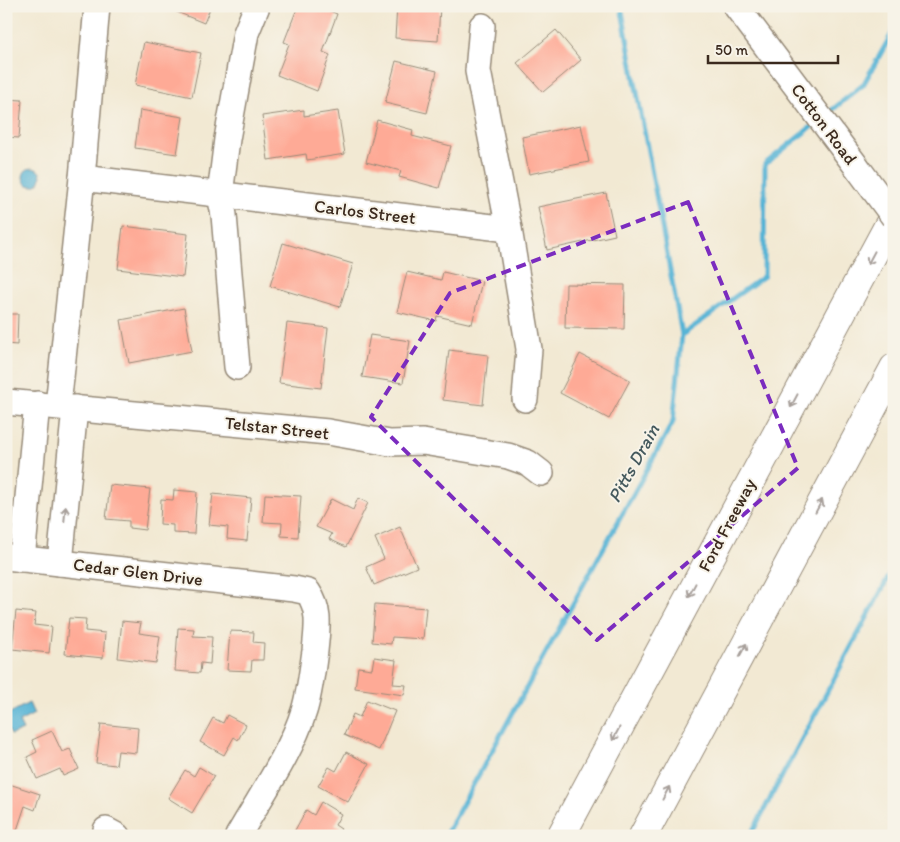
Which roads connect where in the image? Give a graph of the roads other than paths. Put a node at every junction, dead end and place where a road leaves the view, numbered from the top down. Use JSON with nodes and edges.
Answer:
{"nodes":[{"id":1,"x":97,"y":6,"type":"edge"},
{"id":2,"x":257,"y":6,"type":"edge"},
{"id":3,"x":736,"y":6,"type":"edge"},
{"id":4,"x":482,"y":26,"type":"dead end"},
{"id":5,"x":82,"y":178,"type":"junction"},
{"id":6,"x":220,"y":195,"type":"junction"},
{"id":7,"x":894,"y":216,"type":"edge"},
{"id":8,"x":509,"y":229,"type":"junction"},
{"id":9,"x":237,"y":367,"type":"dead end"},
{"id":10,"x":894,"y":368,"type":"edge"},
{"id":11,"x":526,"y":399,"type":"dead end"},
{"id":12,"x":6,"y":402,"type":"edge"},
{"id":13,"x":57,"y":406,"type":"junction"},
{"id":14,"x":542,"y":473,"type":"dead end"},
{"id":15,"x":14,"y":558,"type":"edge"},
{"id":16,"x":60,"y":563,"type":"junction"},
{"id":17,"x":238,"y":836,"type":"edge"},
{"id":18,"x":561,"y":836,"type":"edge"},
{"id":19,"x":643,"y":836,"type":"edge"}],
"edges":[{"from":1,"to":5,"type":"street"},
{"from":2,"to":6,"type":"street"},
{"from":3,"to":7,"type":"street","name":"Cotton Road","bridge":true},
{"from":4,"to":8,"type":"street"},
{"from":5,"to":6,"type":"street","name":"Carlos Street"},
{"from":5,"to":13,"type":"street"},
{"from":6,"to":8,"type":"street","name":"Carlos Street"},
{"from":6,"to":9,"type":"street"},
{"from":7,"to":18,"type":"highway","name":"Ford Freeway","one_way":true},
{"from":8,"to":11,"type":"street"},
{"from":19,"to":10,"type":"highway","one_way":true},
{"from":12,"to":13,"type":"street","name":"Telstar Street"},
{"from":13,"to":14,"type":"street","name":"Telstar Street"},
{"from":13,"to":15,"type":"street"},
{"from":16,"to":13,"type":"street","one_way":true},
{"from":15,"to":16,"type":"street","name":"Cedar Glen Drive"},
{"from":16,"to":17,"type":"street","name":"Cedar Glen Drive"}]}
